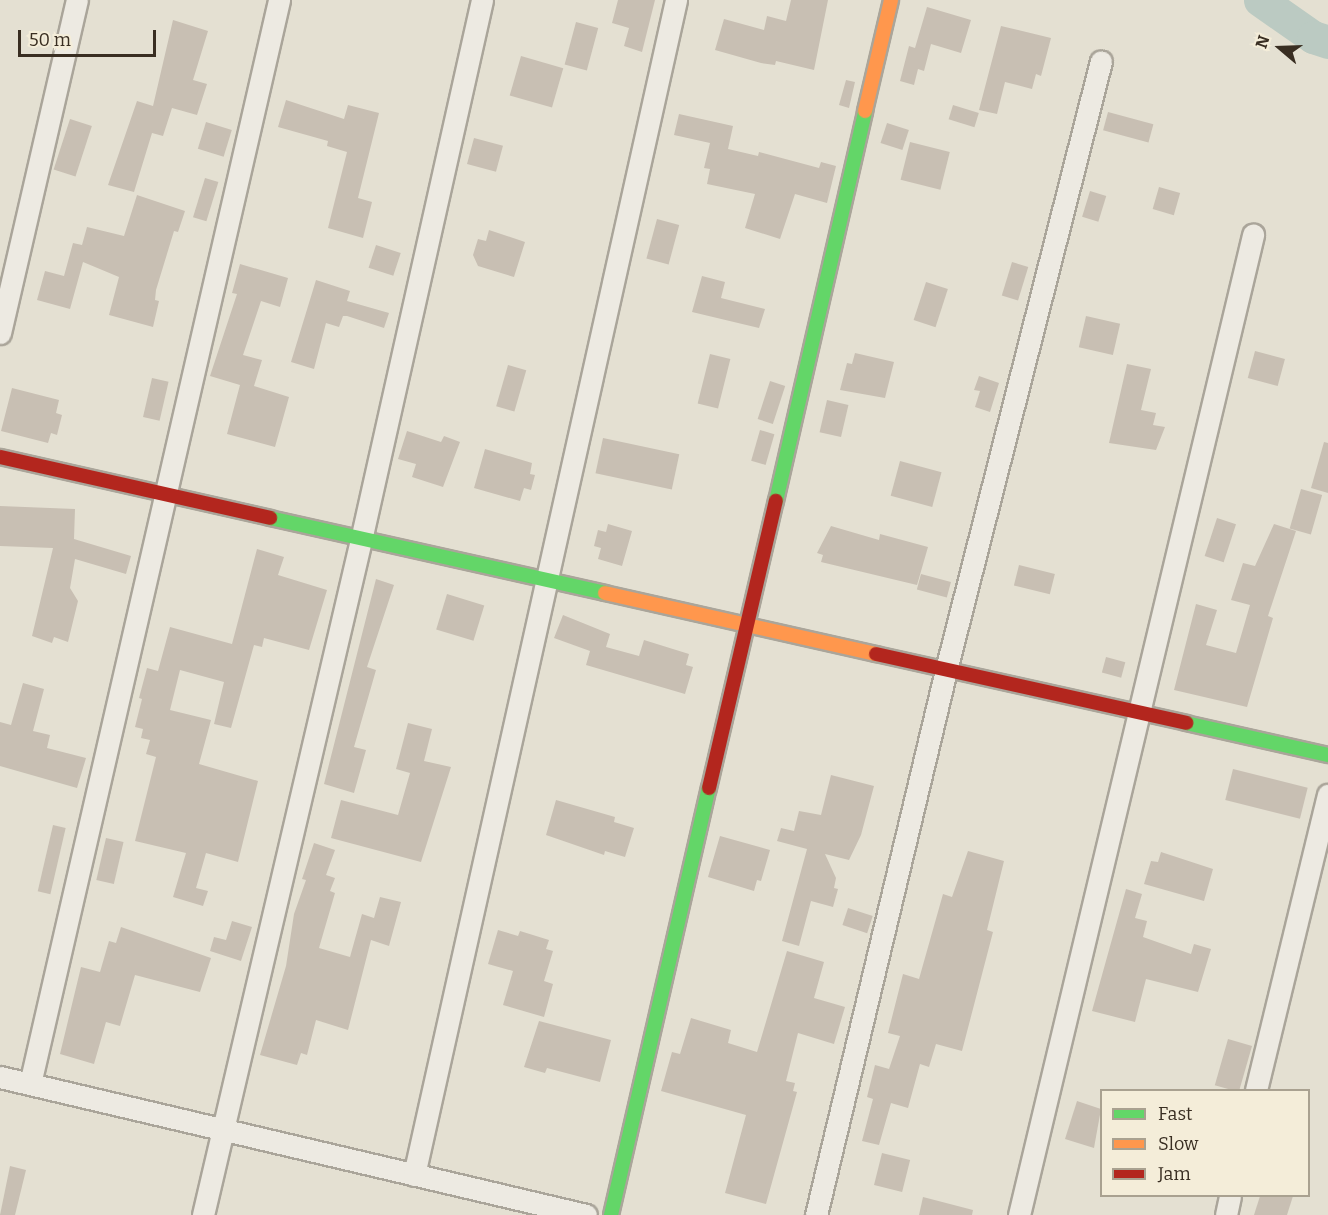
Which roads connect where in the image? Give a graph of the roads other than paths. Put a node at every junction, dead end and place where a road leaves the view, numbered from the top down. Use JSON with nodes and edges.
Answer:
{"nodes":[{"id":1,"x":77,"y":0,"type":"edge"},
{"id":2,"x":279,"y":0,"type":"edge"},
{"id":3,"x":482,"y":0,"type":"edge"},
{"id":4,"x":676,"y":0,"type":"edge"},
{"id":5,"x":891,"y":0,"type":"edge"},
{"id":6,"x":1101,"y":61,"type":"dead end"},
{"id":7,"x":1253,"y":235,"type":"dead end"},
{"id":8,"x":0,"y":333,"type":"edge"},
{"id":9,"x":0,"y":457,"type":"edge"},
{"id":10,"x":165,"y":495,"type":"junction"},
{"id":11,"x":361,"y":540,"type":"junction"},
{"id":12,"x":546,"y":581,"type":"junction"},
{"id":13,"x":747,"y":626,"type":"junction"},
{"id":14,"x":946,"y":670,"type":"junction"},
{"id":15,"x":1137,"y":713,"type":"junction"},
{"id":16,"x":1328,"y":755,"type":"edge"},
{"id":17,"x":1328,"y":795,"type":"edge"},
{"id":18,"x":0,"y":1077,"type":"edge"},
{"id":19,"x":30,"y":1084,"type":"junction"},
{"id":20,"x":1256,"y":1089,"type":"edge"},
{"id":21,"x":223,"y":1130,"type":"junction"},
{"id":22,"x":414,"y":1175,"type":"junction"},
{"id":23,"x":1230,"y":1197,"type":"edge"},
{"id":24,"x":203,"y":1215,"type":"edge"},
{"id":25,"x":586,"y":1215,"type":"edge"},
{"id":26,"x":611,"y":1215,"type":"edge"},
{"id":27,"x":816,"y":1215,"type":"edge"},
{"id":28,"x":1019,"y":1215,"type":"edge"},
{"id":29,"x":1226,"y":1215,"type":"edge"}],
"edges":[{"from":1,"to":8,"type":"street"},
{"from":2,"to":10,"type":"street"},
{"from":3,"to":11,"type":"street"},
{"from":4,"to":12,"type":"street"},
{"from":5,"to":13,"type":"main road"},
{"from":6,"to":14,"type":"street"},
{"from":7,"to":15,"type":"street"},
{"from":9,"to":10,"type":"main road"},
{"from":10,"to":11,"type":"main road"},
{"from":10,"to":19,"type":"street"},
{"from":11,"to":12,"type":"main road"},
{"from":11,"to":21,"type":"street"},
{"from":12,"to":13,"type":"main road"},
{"from":12,"to":22,"type":"street"},
{"from":13,"to":14,"type":"main road"},
{"from":13,"to":26,"type":"main road"},
{"from":14,"to":15,"type":"main road"},
{"from":14,"to":27,"type":"street"},
{"from":15,"to":16,"type":"main road"},
{"from":15,"to":28,"type":"street"},
{"from":17,"to":20,"type":"street"},
{"from":18,"to":19,"type":"street"},
{"from":19,"to":21,"type":"street"},
{"from":21,"to":22,"type":"street"},
{"from":21,"to":24,"type":"street"},
{"from":22,"to":25,"type":"street"},
{"from":23,"to":29,"type":"street"}]}
